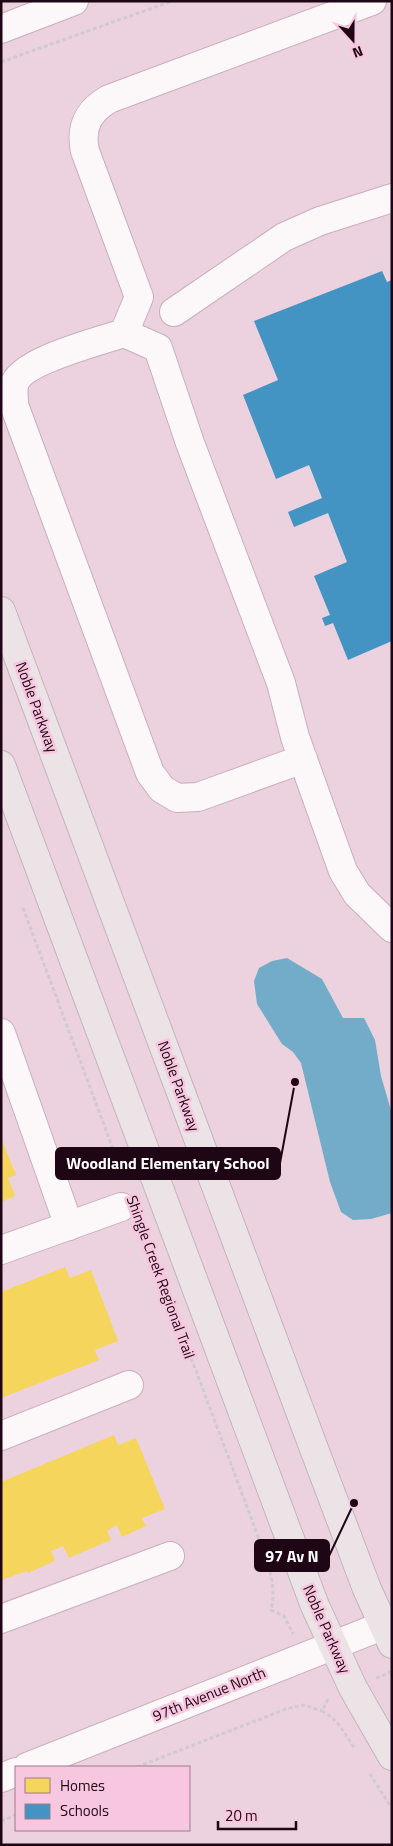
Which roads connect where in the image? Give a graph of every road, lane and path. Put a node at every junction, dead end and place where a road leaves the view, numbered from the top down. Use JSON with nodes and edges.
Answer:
{"nodes":[{"id":1,"x":74,"y":1,"type":"edge"},
{"id":2,"x":172,"y":1,"type":"edge"},
{"id":3,"x":372,"y":1,"type":"edge"},
{"id":4,"x":1,"y":29,"type":"edge"},
{"id":5,"x":1,"y":62,"type":"edge"},
{"id":6,"x":392,"y":198,"type":"edge"},
{"id":7,"x":139,"y":296,"type":"junction"},
{"id":8,"x":174,"y":312,"type":"junction"},
{"id":9,"x":124,"y":333,"type":"junction"},
{"id":10,"x":158,"y":348,"type":"junction"},
{"id":11,"x":1,"y":611,"type":"edge"},
{"id":12,"x":304,"y":759,"type":"junction"},
{"id":13,"x":1,"y":765,"type":"edge"},
{"id":14,"x":23,"y":907,"type":"dead end"},
{"id":15,"x":392,"y":928,"type":"edge"},
{"id":16,"x":1,"y":1033,"type":"edge"},
{"id":17,"x":129,"y":1204,"type":"junction"},
{"id":18,"x":69,"y":1226,"type":"junction"},
{"id":19,"x":1,"y":1250,"type":"edge"},
{"id":20,"x":129,"y":1385,"type":"dead end"},
{"id":21,"x":1,"y":1436,"type":"edge"},
{"id":22,"x":170,"y":1556,"type":"dead end"},
{"id":23,"x":284,"y":1616,"type":"dead end"},
{"id":24,"x":1,"y":1620,"type":"edge"},
{"id":25,"x":389,"y":1630,"type":"edge"},
{"id":26,"x":332,"y":1645,"type":"junction"},
{"id":27,"x":328,"y":1699,"type":"dead end"},
{"id":28,"x":322,"y":1711,"type":"junction"},
{"id":29,"x":355,"y":1750,"type":"dead end"},
{"id":30,"x":392,"y":1756,"type":"edge"},
{"id":31,"x":30,"y":1766,"type":"edge"},
{"id":32,"x":140,"y":1766,"type":"edge"},
{"id":33,"x":366,"y":1767,"type":"dead end"},
{"id":34,"x":15,"y":1772,"type":"edge"},
{"id":35,"x":1,"y":1778,"type":"edge"},
{"id":36,"x":392,"y":1809,"type":"edge"},
{"id":37,"x":15,"y":1815,"type":"edge"},
{"id":38,"x":1,"y":1821,"type":"edge"}],
"edges":[{"from":1,"to":4,"type":"street"},
{"from":2,"to":5,"type":"path"},
{"from":3,"to":7,"type":"street"},
{"from":6,"to":8,"type":"street"},
{"from":7,"to":8,"type":"street"},
{"from":7,"to":9,"type":"street"},
{"from":8,"to":10,"type":"street"},
{"from":9,"to":10,"type":"street"},
{"from":9,"to":12,"type":"street"},
{"from":10,"to":12,"type":"street"},
{"from":11,"to":25,"type":"main road","name":"Noble Parkway"},
{"from":12,"to":15,"type":"street"},
{"from":13,"to":26,"type":"main road","name":"Noble Parkway"},
{"from":14,"to":17,"type":"path","name":"Shingle Creek Regional Trail"},
{"from":16,"to":18,"type":"street"},
{"from":17,"to":18,"type":"street"},
{"from":17,"to":23,"type":"path","name":"Shingle Creek Regional Trail"},
{"from":18,"to":19,"type":"street"},
{"from":20,"to":21,"type":"street"},
{"from":22,"to":24,"type":"street"},
{"from":25,"to":26,"type":"street","name":"97th Avenue North"},
{"from":26,"to":30,"type":"main road","name":"Noble Parkway"},
{"from":26,"to":31,"type":"street","name":"97th Avenue North"},
{"from":27,"to":28,"type":"path"},
{"from":28,"to":29,"type":"path"},
{"from":28,"to":32,"type":"path"},
{"from":33,"to":36,"type":"path"},
{"from":34,"to":35,"type":"street"},
{"from":37,"to":38,"type":"path"}]}
